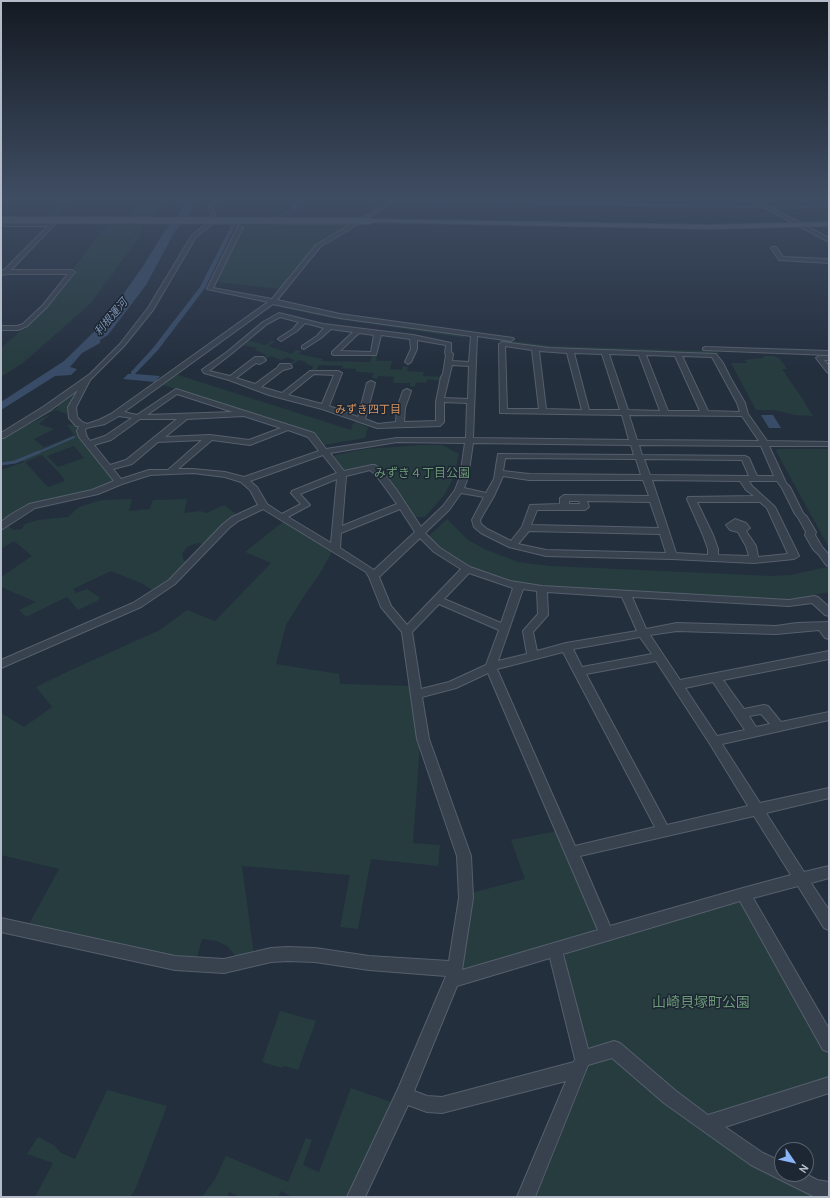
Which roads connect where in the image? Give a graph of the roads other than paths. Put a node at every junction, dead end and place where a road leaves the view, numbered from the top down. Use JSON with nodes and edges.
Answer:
{"nodes":[{"id":1,"x":20,"y":256,"type":"edge"},
{"id":2,"x":182,"y":256,"type":"edge"},
{"id":3,"x":226,"y":256,"type":"edge"},
{"id":4,"x":310,"y":256,"type":"edge"},
{"id":5,"x":780,"y":256,"type":"edge"},
{"id":6,"x":829,"y":261,"type":"edge"},
{"id":7,"x":4,"y":272,"type":"edge"},
{"id":8,"x":1,"y":278,"type":"edge"},
{"id":9,"x":273,"y":301,"type":"junction"},
{"id":10,"x":304,"y":321,"type":"junction"},
{"id":11,"x":329,"y":327,"type":"junction"},
{"id":12,"x":1,"y":328,"type":"edge"},
{"id":13,"x":357,"y":331,"type":"junction"},
{"id":14,"x":378,"y":333,"type":"junction"},
{"id":15,"x":474,"y":334,"type":"junction"},
{"id":16,"x":413,"y":338,"type":"junction"},
{"id":17,"x":281,"y":339,"type":"dead end"},
{"id":18,"x":304,"y":347,"type":"dead end"},
{"id":19,"x":536,"y":348,"type":"junction"},
{"id":20,"x":570,"y":351,"type":"junction"},
{"id":21,"x":605,"y":352,"type":"junction"},
{"id":22,"x":829,"y":352,"type":"edge"},
{"id":23,"x":642,"y":353,"type":"junction"},
{"id":24,"x":678,"y":354,"type":"junction"},
{"id":25,"x":829,"y":358,"type":"edge"},
{"id":26,"x":255,"y":361,"type":"dead end"},
{"id":27,"x":408,"y":362,"type":"dead end"},
{"id":28,"x":448,"y":363,"type":"junction"},
{"id":29,"x":473,"y":364,"type":"junction"},
{"id":30,"x":281,"y":368,"type":"dead end"},
{"id":31,"x":829,"y":371,"type":"edge"},
{"id":32,"x":231,"y":378,"type":"junction"},
{"id":33,"x":87,"y":380,"type":"junction"},
{"id":34,"x":371,"y":383,"type":"dead end"},
{"id":35,"x":256,"y":387,"type":"junction"},
{"id":36,"x":407,"y":391,"type":"dead end"},
{"id":37,"x":284,"y":395,"type":"junction"},
{"id":38,"x":442,"y":400,"type":"junction"},
{"id":39,"x":471,"y":401,"type":"junction"},
{"id":40,"x":325,"y":406,"type":"junction"},
{"id":41,"x":544,"y":412,"type":"junction"},
{"id":42,"x":586,"y":412,"type":"junction"},
{"id":43,"x":625,"y":412,"type":"junction"},
{"id":44,"x":118,"y":413,"type":"junction"},
{"id":45,"x":244,"y":413,"type":"junction"},
{"id":46,"x":665,"y":413,"type":"junction"},
{"id":47,"x":705,"y":413,"type":"junction"},
{"id":48,"x":744,"y":414,"type":"junction"},
{"id":49,"x":138,"y":417,"type":"junction"},
{"id":50,"x":184,"y":417,"type":"junction"},
{"id":51,"x":361,"y":420,"type":"junction"},
{"id":52,"x":400,"y":424,"type":"junction"},
{"id":53,"x":83,"y":426,"type":"junction"},
{"id":54,"x":289,"y":428,"type":"junction"},
{"id":55,"x":1,"y":436,"type":"edge"},
{"id":56,"x":210,"y":437,"type":"junction"},
{"id":57,"x":157,"y":440,"type":"junction"},
{"id":58,"x":470,"y":440,"type":"junction"},
{"id":59,"x":635,"y":442,"type":"junction"},
{"id":60,"x":764,"y":443,"type":"junction"},
{"id":61,"x":89,"y":444,"type":"junction"},
{"id":62,"x":829,"y":444,"type":"edge"},
{"id":63,"x":326,"y":452,"type":"junction"},
{"id":64,"x":639,"y":457,"type":"junction"},
{"id":65,"x":108,"y":468,"type":"junction"},
{"id":66,"x":170,"y":472,"type":"junction"},
{"id":67,"x":499,"y":473,"type":"junction"},
{"id":68,"x":342,"y":474,"type":"junction"},
{"id":69,"x":647,"y":478,"type":"junction"},
{"id":70,"x":743,"y":479,"type":"junction"},
{"id":71,"x":754,"y":479,"type":"junction"},
{"id":72,"x":780,"y":479,"type":"junction"},
{"id":73,"x":244,"y":480,"type":"junction"},
{"id":74,"x":119,"y":482,"type":"junction"},
{"id":75,"x":459,"y":490,"type":"junction"},
{"id":76,"x":490,"y":496,"type":"junction"},
{"id":77,"x":654,"y":499,"type":"junction"},
{"id":78,"x":763,"y":499,"type":"junction"},
{"id":79,"x":402,"y":505,"type":"junction"},
{"id":80,"x":263,"y":506,"type":"junction"},
{"id":81,"x":282,"y":517,"type":"junction"},
{"id":82,"x":1,"y":527,"type":"edge"},
{"id":83,"x":526,"y":528,"type":"junction"},
{"id":84,"x":741,"y":530,"type":"dead end"},
{"id":85,"x":664,"y":531,"type":"junction"},
{"id":86,"x":338,"y":532,"type":"junction"},
{"id":87,"x":420,"y":533,"type":"junction"},
{"id":88,"x":512,"y":545,"type":"junction"},
{"id":89,"x":335,"y":548,"type":"junction"},
{"id":90,"x":672,"y":556,"type":"junction"},
{"id":91,"x":713,"y":558,"type":"junction"},
{"id":92,"x":754,"y":560,"type":"junction"},
{"id":93,"x":829,"y":563,"type":"edge"},
{"id":94,"x":467,"y":569,"type":"junction"},
{"id":95,"x":374,"y":576,"type":"junction"},
{"id":96,"x":519,"y":586,"type":"junction"},
{"id":97,"x":542,"y":589,"type":"junction"},
{"id":98,"x":626,"y":594,"type":"junction"},
{"id":99,"x":437,"y":600,"type":"junction"},
{"id":100,"x":829,"y":613,"type":"edge"},
{"id":101,"x":825,"y":626,"type":"edge"},
{"id":102,"x":504,"y":628,"type":"junction"},
{"id":103,"x":407,"y":631,"type":"junction"},
{"id":104,"x":643,"y":633,"type":"junction"},
{"id":105,"x":829,"y":635,"type":"edge"},
{"id":106,"x":566,"y":647,"type":"junction"},
{"id":107,"x":829,"y":655,"type":"edge"},
{"id":108,"x":533,"y":656,"type":"junction"},
{"id":109,"x":659,"y":657,"type":"junction"},
{"id":110,"x":1,"y":664,"type":"edge"},
{"id":111,"x":491,"y":666,"type":"junction"},
{"id":112,"x":579,"y":670,"type":"junction"},
{"id":113,"x":716,"y":678,"type":"junction"},
{"id":114,"x":677,"y":685,"type":"junction"},
{"id":115,"x":417,"y":694,"type":"junction"},
{"id":116,"x":740,"y":714,"type":"junction"},
{"id":117,"x":829,"y":716,"type":"edge"},
{"id":118,"x":779,"y":727,"type":"junction"},
{"id":119,"x":754,"y":733,"type":"junction"},
{"id":120,"x":714,"y":741,"type":"junction"},
{"id":121,"x":829,"y":793,"type":"edge"},
{"id":122,"x":757,"y":810,"type":"junction"},
{"id":123,"x":664,"y":831,"type":"junction"},
{"id":124,"x":572,"y":852,"type":"junction"},
{"id":125,"x":829,"y":872,"type":"edge"},
{"id":126,"x":800,"y":880,"type":"junction"},
{"id":127,"x":743,"y":894,"type":"junction"},
{"id":128,"x":829,"y":923,"type":"edge"},
{"id":129,"x":1,"y":924,"type":"edge"},
{"id":130,"x":607,"y":935,"type":"junction"},
{"id":131,"x":555,"y":950,"type":"junction"},
{"id":132,"x":453,"y":974,"type":"junction"},
{"id":133,"x":829,"y":1044,"type":"edge"},
{"id":134,"x":581,"y":1064,"type":"junction"},
{"id":135,"x":829,"y":1085,"type":"edge"},
{"id":136,"x":404,"y":1095,"type":"junction"},
{"id":137,"x":706,"y":1124,"type":"junction"},
{"id":138,"x":774,"y":1167,"type":"edge"},
{"id":139,"x":803,"y":1182,"type":"edge"},
{"id":140,"x":829,"y":1192,"type":"edge"},
{"id":141,"x":356,"y":1197,"type":"edge"},
{"id":142,"x":526,"y":1197,"type":"edge"}],
"edges":[{"from":1,"to":7,"type":"street"},
{"from":2,"to":33,"type":"street"},
{"from":3,"to":9,"type":"street"},
{"from":4,"to":9,"type":"street"},
{"from":5,"to":6,"type":"street"},
{"from":7,"to":8,"type":"street"},
{"from":7,"to":12,"type":"street"},
{"from":9,"to":15,"type":"street"},
{"from":9,"to":44,"type":"street"},
{"from":10,"to":11,"type":"street"},
{"from":10,"to":17,"type":"street"},
{"from":10,"to":32,"type":"street"},
{"from":11,"to":13,"type":"street"},
{"from":11,"to":18,"type":"street"},
{"from":13,"to":14,"type":"street"},
{"from":13,"to":14,"type":"street"},
{"from":14,"to":16,"type":"street"},
{"from":15,"to":22,"type":"street"},
{"from":15,"to":29,"type":"street"},
{"from":16,"to":27,"type":"street"},
{"from":16,"to":28,"type":"street"},
{"from":19,"to":20,"type":"street"},
{"from":19,"to":41,"type":"street"},
{"from":19,"to":41,"type":"street"},
{"from":20,"to":21,"type":"street"},
{"from":20,"to":42,"type":"street"},
{"from":21,"to":23,"type":"street"},
{"from":21,"to":43,"type":"street"},
{"from":23,"to":24,"type":"street"},
{"from":23,"to":46,"type":"street"},
{"from":24,"to":47,"type":"street"},
{"from":24,"to":48,"type":"street"},
{"from":25,"to":31,"type":"street"},
{"from":26,"to":32,"type":"street"},
{"from":28,"to":29,"type":"street"},
{"from":28,"to":38,"type":"street"},
{"from":29,"to":39,"type":"street"},
{"from":30,"to":35,"type":"street"},
{"from":32,"to":35,"type":"street"},
{"from":33,"to":53,"type":"street"},
{"from":33,"to":55,"type":"street"},
{"from":34,"to":51,"type":"street"},
{"from":35,"to":37,"type":"street"},
{"from":36,"to":52,"type":"street"},
{"from":37,"to":40,"type":"street"},
{"from":37,"to":40,"type":"street"},
{"from":38,"to":39,"type":"street"},
{"from":38,"to":52,"type":"street"},
{"from":39,"to":58,"type":"street"},
{"from":40,"to":51,"type":"street"},
{"from":41,"to":42,"type":"street"},
{"from":42,"to":43,"type":"street"},
{"from":43,"to":46,"type":"street"},
{"from":43,"to":59,"type":"street"},
{"from":44,"to":49,"type":"street"},
{"from":44,"to":53,"type":"street"},
{"from":45,"to":49,"type":"street"},
{"from":45,"to":50,"type":"street"},
{"from":45,"to":54,"type":"street"},
{"from":46,"to":47,"type":"street"},
{"from":47,"to":48,"type":"street"},
{"from":48,"to":60,"type":"street"},
{"from":49,"to":50,"type":"street"},
{"from":49,"to":61,"type":"street"},
{"from":50,"to":57,"type":"street"},
{"from":51,"to":52,"type":"street"},
{"from":53,"to":61,"type":"street"},
{"from":54,"to":56,"type":"street"},
{"from":54,"to":63,"type":"street"},
{"from":56,"to":57,"type":"street"},
{"from":56,"to":66,"type":"street"},
{"from":57,"to":65,"type":"street"},
{"from":58,"to":59,"type":"street"},
{"from":58,"to":63,"type":"street"},
{"from":58,"to":75,"type":"street"},
{"from":59,"to":60,"type":"street"},
{"from":59,"to":64,"type":"street"},
{"from":60,"to":62,"type":"street"},
{"from":60,"to":72,"type":"street"},
{"from":61,"to":65,"type":"street"},
{"from":63,"to":68,"type":"street"},
{"from":63,"to":73,"type":"street"},
{"from":64,"to":67,"type":"street"},
{"from":64,"to":69,"type":"street"},
{"from":64,"to":71,"type":"street"},
{"from":65,"to":74,"type":"street"},
{"from":66,"to":73,"type":"street"},
{"from":66,"to":74,"type":"street"},
{"from":67,"to":69,"type":"street"},
{"from":67,"to":76,"type":"street"},
{"from":68,"to":79,"type":"street"},
{"from":68,"to":81,"type":"street"},
{"from":68,"to":86,"type":"street"},
{"from":69,"to":70,"type":"street"},
{"from":69,"to":77,"type":"street"},
{"from":70,"to":71,"type":"street"},
{"from":70,"to":78,"type":"street"},
{"from":71,"to":72,"type":"street"},
{"from":72,"to":93,"type":"street"},
{"from":73,"to":80,"type":"street"},
{"from":74,"to":82,"type":"street"},
{"from":75,"to":76,"type":"street"},
{"from":75,"to":87,"type":"street"},
{"from":76,"to":88,"type":"street"},
{"from":77,"to":83,"type":"street"},
{"from":77,"to":85,"type":"street"},
{"from":78,"to":91,"type":"street"},
{"from":78,"to":92,"type":"street"},
{"from":79,"to":86,"type":"street"},
{"from":79,"to":87,"type":"street"},
{"from":80,"to":81,"type":"street"},
{"from":80,"to":110,"type":"street"},
{"from":81,"to":89,"type":"street"},
{"from":83,"to":85,"type":"street"},
{"from":83,"to":88,"type":"street"},
{"from":84,"to":92,"type":"street"},
{"from":85,"to":90,"type":"street"},
{"from":86,"to":89,"type":"street"},
{"from":87,"to":94,"type":"street"},
{"from":87,"to":95,"type":"street"},
{"from":88,"to":90,"type":"street"},
{"from":89,"to":95,"type":"street"},
{"from":90,"to":91,"type":"street"},
{"from":91,"to":92,"type":"street"},
{"from":94,"to":96,"type":"street"},
{"from":94,"to":99,"type":"street"},
{"from":95,"to":103,"type":"street"},
{"from":96,"to":97,"type":"street"},
{"from":96,"to":102,"type":"street"},
{"from":97,"to":98,"type":"street"},
{"from":97,"to":108,"type":"street"},
{"from":98,"to":100,"type":"street"},
{"from":98,"to":104,"type":"street"},
{"from":99,"to":102,"type":"street"},
{"from":99,"to":103,"type":"street"},
{"from":101,"to":104,"type":"street"},
{"from":101,"to":105,"type":"street"},
{"from":102,"to":111,"type":"street"},
{"from":103,"to":115,"type":"street"},
{"from":104,"to":106,"type":"street"},
{"from":104,"to":109,"type":"street"},
{"from":106,"to":108,"type":"street"},
{"from":106,"to":112,"type":"street"},
{"from":107,"to":113,"type":"street"},
{"from":108,"to":111,"type":"street"},
{"from":109,"to":112,"type":"street"},
{"from":109,"to":114,"type":"street"},
{"from":111,"to":115,"type":"street"},
{"from":111,"to":124,"type":"street"},
{"from":112,"to":123,"type":"street"},
{"from":113,"to":114,"type":"street"},
{"from":113,"to":116,"type":"street"},
{"from":114,"to":120,"type":"street"},
{"from":115,"to":132,"type":"street"},
{"from":116,"to":118,"type":"street"},
{"from":116,"to":119,"type":"street"},
{"from":117,"to":118,"type":"street"},
{"from":118,"to":119,"type":"street"},
{"from":119,"to":120,"type":"street"},
{"from":120,"to":122,"type":"street"},
{"from":121,"to":122,"type":"street"},
{"from":122,"to":123,"type":"street"},
{"from":122,"to":126,"type":"street"},
{"from":123,"to":124,"type":"street"},
{"from":124,"to":130,"type":"street"},
{"from":125,"to":126,"type":"street"},
{"from":126,"to":127,"type":"street"},
{"from":126,"to":128,"type":"street"},
{"from":127,"to":130,"type":"street"},
{"from":127,"to":133,"type":"street"},
{"from":129,"to":132,"type":"street"},
{"from":130,"to":131,"type":"street"},
{"from":131,"to":132,"type":"street"},
{"from":131,"to":134,"type":"street"},
{"from":132,"to":136,"type":"street"},
{"from":134,"to":136,"type":"street"},
{"from":134,"to":137,"type":"street"},
{"from":134,"to":142,"type":"street"},
{"from":135,"to":137,"type":"street"},
{"from":136,"to":141,"type":"street"},
{"from":137,"to":138,"type":"street"},
{"from":139,"to":140,"type":"street"}]}
